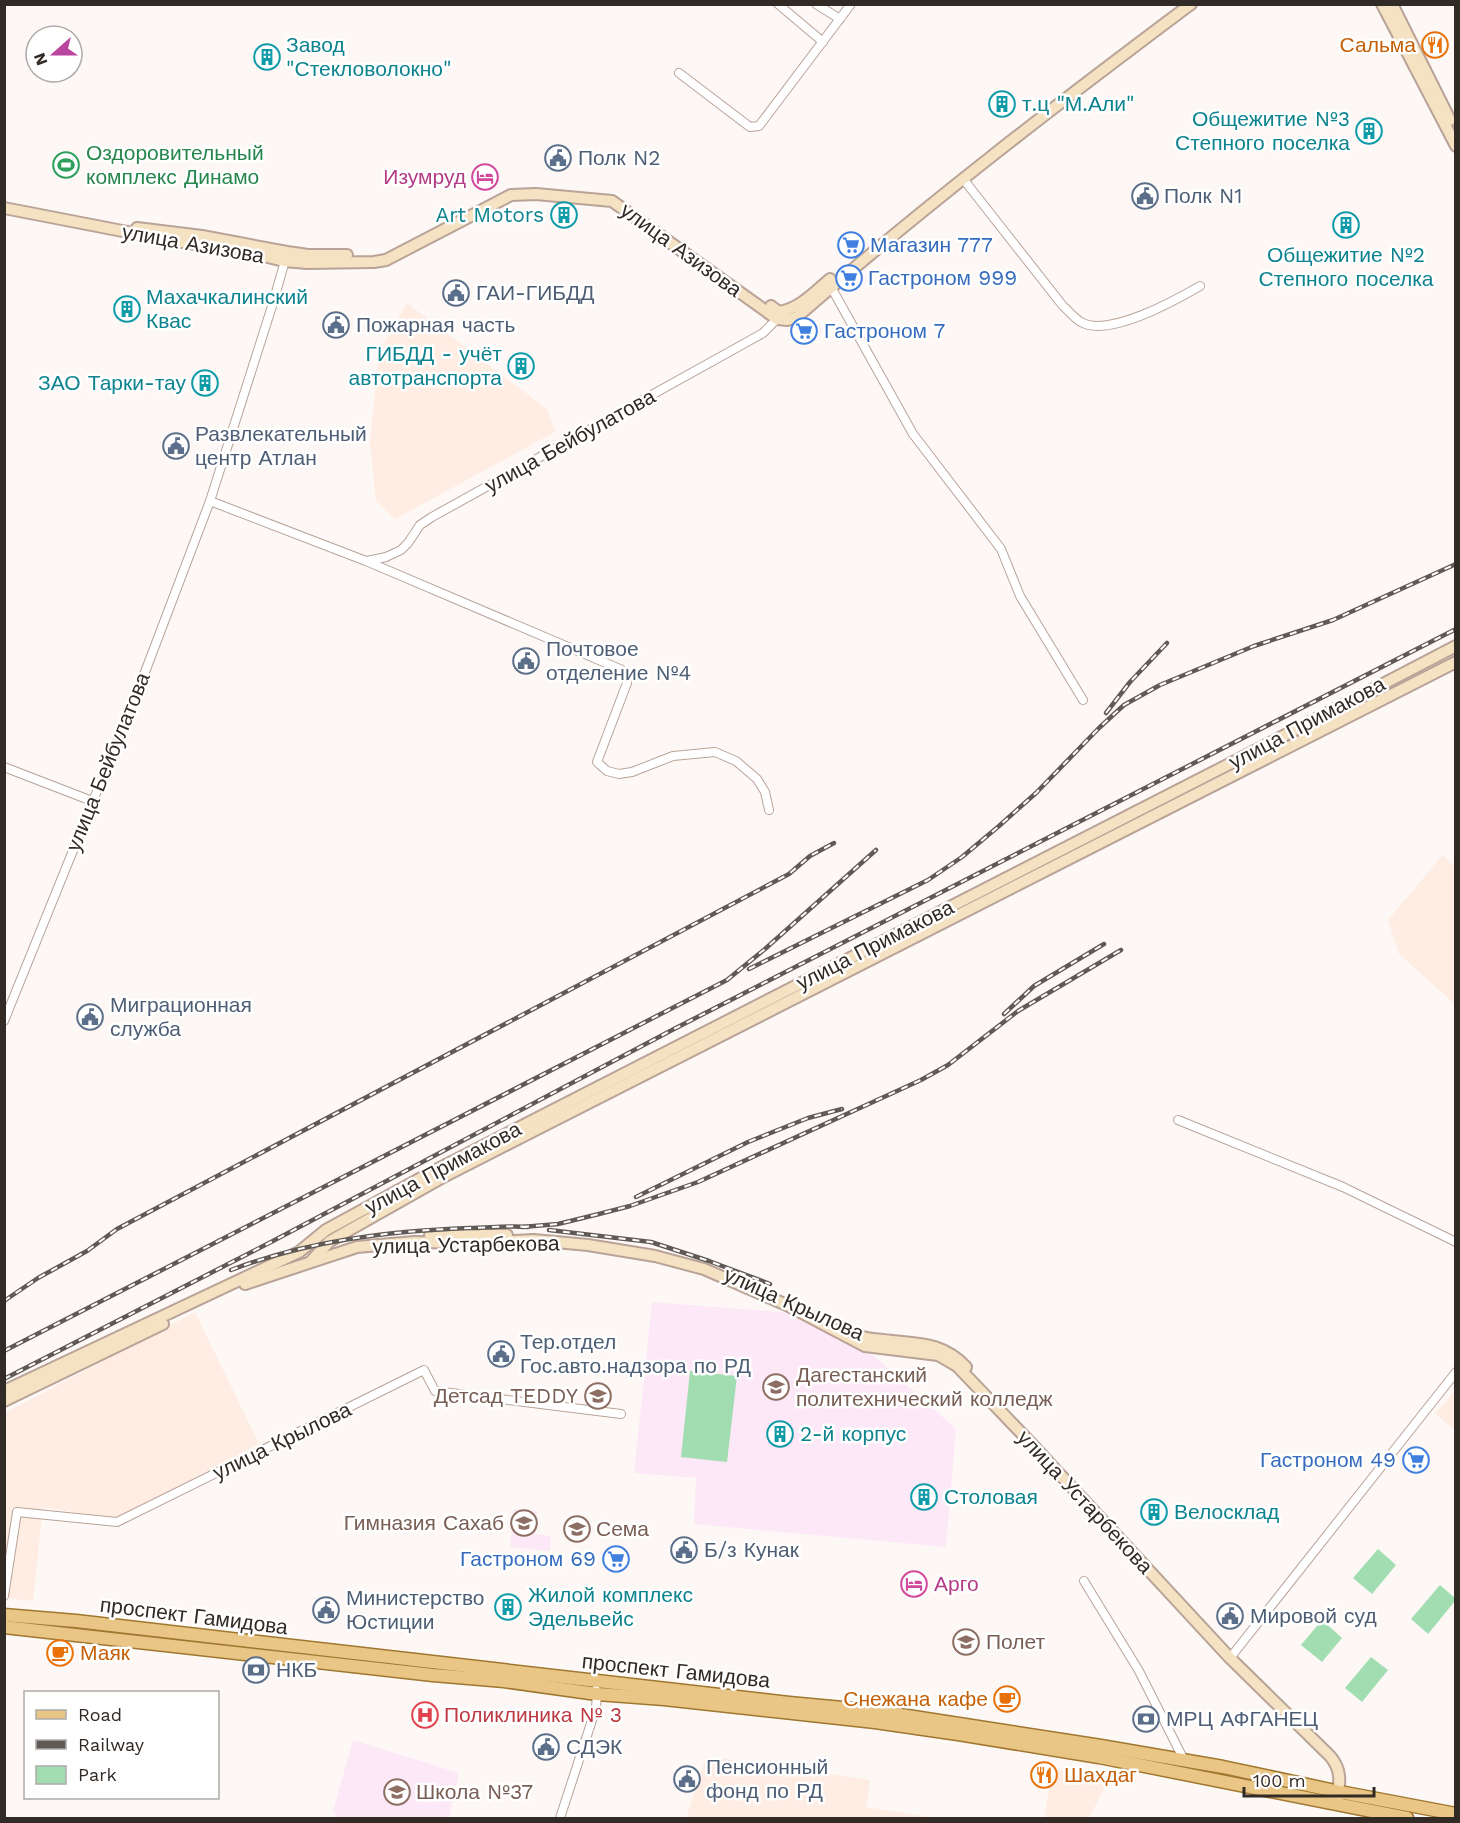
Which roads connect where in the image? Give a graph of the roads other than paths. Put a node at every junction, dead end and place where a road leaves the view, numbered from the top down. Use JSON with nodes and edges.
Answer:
{"nodes":[{"id":1,"x":778,"y":4,"type":"edge"},
{"id":2,"x":816,"y":4,"type":"edge"},
{"id":3,"x":851,"y":4,"type":"edge"},
{"id":4,"x":1179,"y":4,"type":"edge"},
{"id":5,"x":1191,"y":4,"type":"edge"},
{"id":6,"x":1382,"y":4,"type":"edge"},
{"id":7,"x":1392,"y":4,"type":"edge"},
{"id":8,"x":840,"y":20,"type":"junction"},
{"id":9,"x":823,"y":42,"type":"junction"},
{"id":10,"x":679,"y":73,"type":"dead end"},
{"id":11,"x":1455,"y":131,"type":"edge"},
{"id":12,"x":1455,"y":146,"type":"edge"},
{"id":13,"x":964,"y":180,"type":"junction"},
{"id":14,"x":4,"y":201,"type":"edge"},
{"id":15,"x":4,"y":208,"type":"edge"},
{"id":16,"x":286,"y":257,"type":"junction"},
{"id":17,"x":1200,"y":286,"type":"dead end"},
{"id":18,"x":831,"y":287,"type":"junction"},
{"id":19,"x":777,"y":319,"type":"junction"},
{"id":20,"x":210,"y":501,"type":"junction"},
{"id":21,"x":366,"y":561,"type":"junction"},
{"id":22,"x":1455,"y":646,"type":"edge"},
{"id":23,"x":1455,"y":662,"type":"edge"},
{"id":24,"x":1083,"y":699,"type":"dead end"},
{"id":25,"x":4,"y":767,"type":"edge"},
{"id":26,"x":92,"y":801,"type":"junction"},
{"id":27,"x":769,"y":810,"type":"dead end"},
{"id":28,"x":4,"y":1021,"type":"edge"},
{"id":29,"x":1178,"y":1120,"type":"dead end"},
{"id":30,"x":1455,"y":1242,"type":"edge"},
{"id":31,"x":332,"y":1243,"type":"junction"},
{"id":32,"x":305,"y":1248,"type":"junction"},
{"id":33,"x":310,"y":1262,"type":"junction"},
{"id":34,"x":1455,"y":1372,"type":"edge"},
{"id":35,"x":4,"y":1391,"type":"edge"},
{"id":36,"x":4,"y":1401,"type":"edge"},
{"id":37,"x":621,"y":1414,"type":"dead end"},
{"id":38,"x":1084,"y":1581,"type":"dead end"},
{"id":39,"x":4,"y":1596,"type":"edge"},
{"id":40,"x":4,"y":1615,"type":"edge"},
{"id":41,"x":4,"y":1627,"type":"edge"},
{"id":42,"x":76,"y":1628,"type":"junction"},
{"id":43,"x":1230,"y":1657,"type":"junction"},
{"id":44,"x":591,"y":1681,"type":"junction"},
{"id":45,"x":597,"y":1694,"type":"junction"},
{"id":46,"x":1184,"y":1760,"type":"junction"},
{"id":47,"x":1338,"y":1798,"type":"junction"},
{"id":48,"x":1455,"y":1814,"type":"edge"},
{"id":49,"x":560,"y":1818,"type":"edge"},
{"id":50,"x":1407,"y":1818,"type":"edge"}],
"edges":[{"from":1,"to":9,"type":"street"},
{"from":2,"to":8,"type":"street"},
{"from":3,"to":8,"type":"street"},
{"from":4,"to":16,"type":"main road","name":"улица Азизова"},
{"from":5,"to":13,"type":"main road"},
{"from":6,"to":12,"type":"main road"},
{"from":7,"to":11,"type":"main road"},
{"from":8,"to":9,"type":"street"},
{"from":9,"to":10,"type":"street"},
{"from":13,"to":17,"type":"street"},
{"from":13,"to":18,"type":"main road"},
{"from":14,"to":16,"type":"main road","name":"улица Азизова"},
{"from":15,"to":16,"type":"main road","name":"улица Азизова"},
{"from":16,"to":19,"type":"main road","name":"улица Азизова"},
{"from":16,"to":20,"type":"street","name":"улица Бейбулатова"},
{"from":18,"to":19,"type":"main road"},
{"from":18,"to":24,"type":"street"},
{"from":19,"to":21,"type":"street","name":"улица Бейбулатова"},
{"from":20,"to":21,"type":"street"},
{"from":20,"to":26,"type":"street","name":"улица Бейбулатова"},
{"from":21,"to":27,"type":"street"},
{"from":22,"to":32,"type":"main road","name":"улица Примакова"},
{"from":23,"to":31,"type":"main road","name":"улица Примакова"},
{"from":25,"to":26,"type":"street"},
{"from":26,"to":28,"type":"street","name":"улица Бейбулатова"},
{"from":29,"to":30,"type":"street"},
{"from":31,"to":32,"type":"main road","name":"улица Крылова"},
{"from":31,"to":33,"type":"main road"},
{"from":31,"to":43,"type":"main road","name":"улица Крылова"},
{"from":32,"to":33,"type":"main road"},
{"from":32,"to":35,"type":"main road"},
{"from":33,"to":36,"type":"main road","name":"улица Устарбекова"},
{"from":33,"to":43,"type":"main road","name":"улица Устарбекова"},
{"from":34,"to":43,"type":"street"},
{"from":37,"to":39,"type":"street","name":"улица Крылова"},
{"from":38,"to":46,"type":"street"},
{"from":40,"to":42,"type":"main road","name":"проспект Гамидова"},
{"from":41,"to":42,"type":"main road","name":"проспект Гамидова"},
{"from":42,"to":44,"type":"main road","name":"проспект Гамидова"},
{"from":42,"to":45,"type":"main road","name":"проспект Гамидова"},
{"from":43,"to":47,"type":"main road","name":"улица Крылова"},
{"from":44,"to":45,"type":"street"},
{"from":44,"to":46,"type":"main road","name":"проспект Гамидова"},
{"from":45,"to":47,"type":"main road","name":"проспект Гамидова"},
{"from":45,"to":49,"type":"street"},
{"from":46,"to":47,"type":"main road","name":"проспект Гамидова"},
{"from":47,"to":48,"type":"main road","name":"проспект Гамидова"},
{"from":47,"to":50,"type":"main road","name":"проспект Гамидова"}]}
